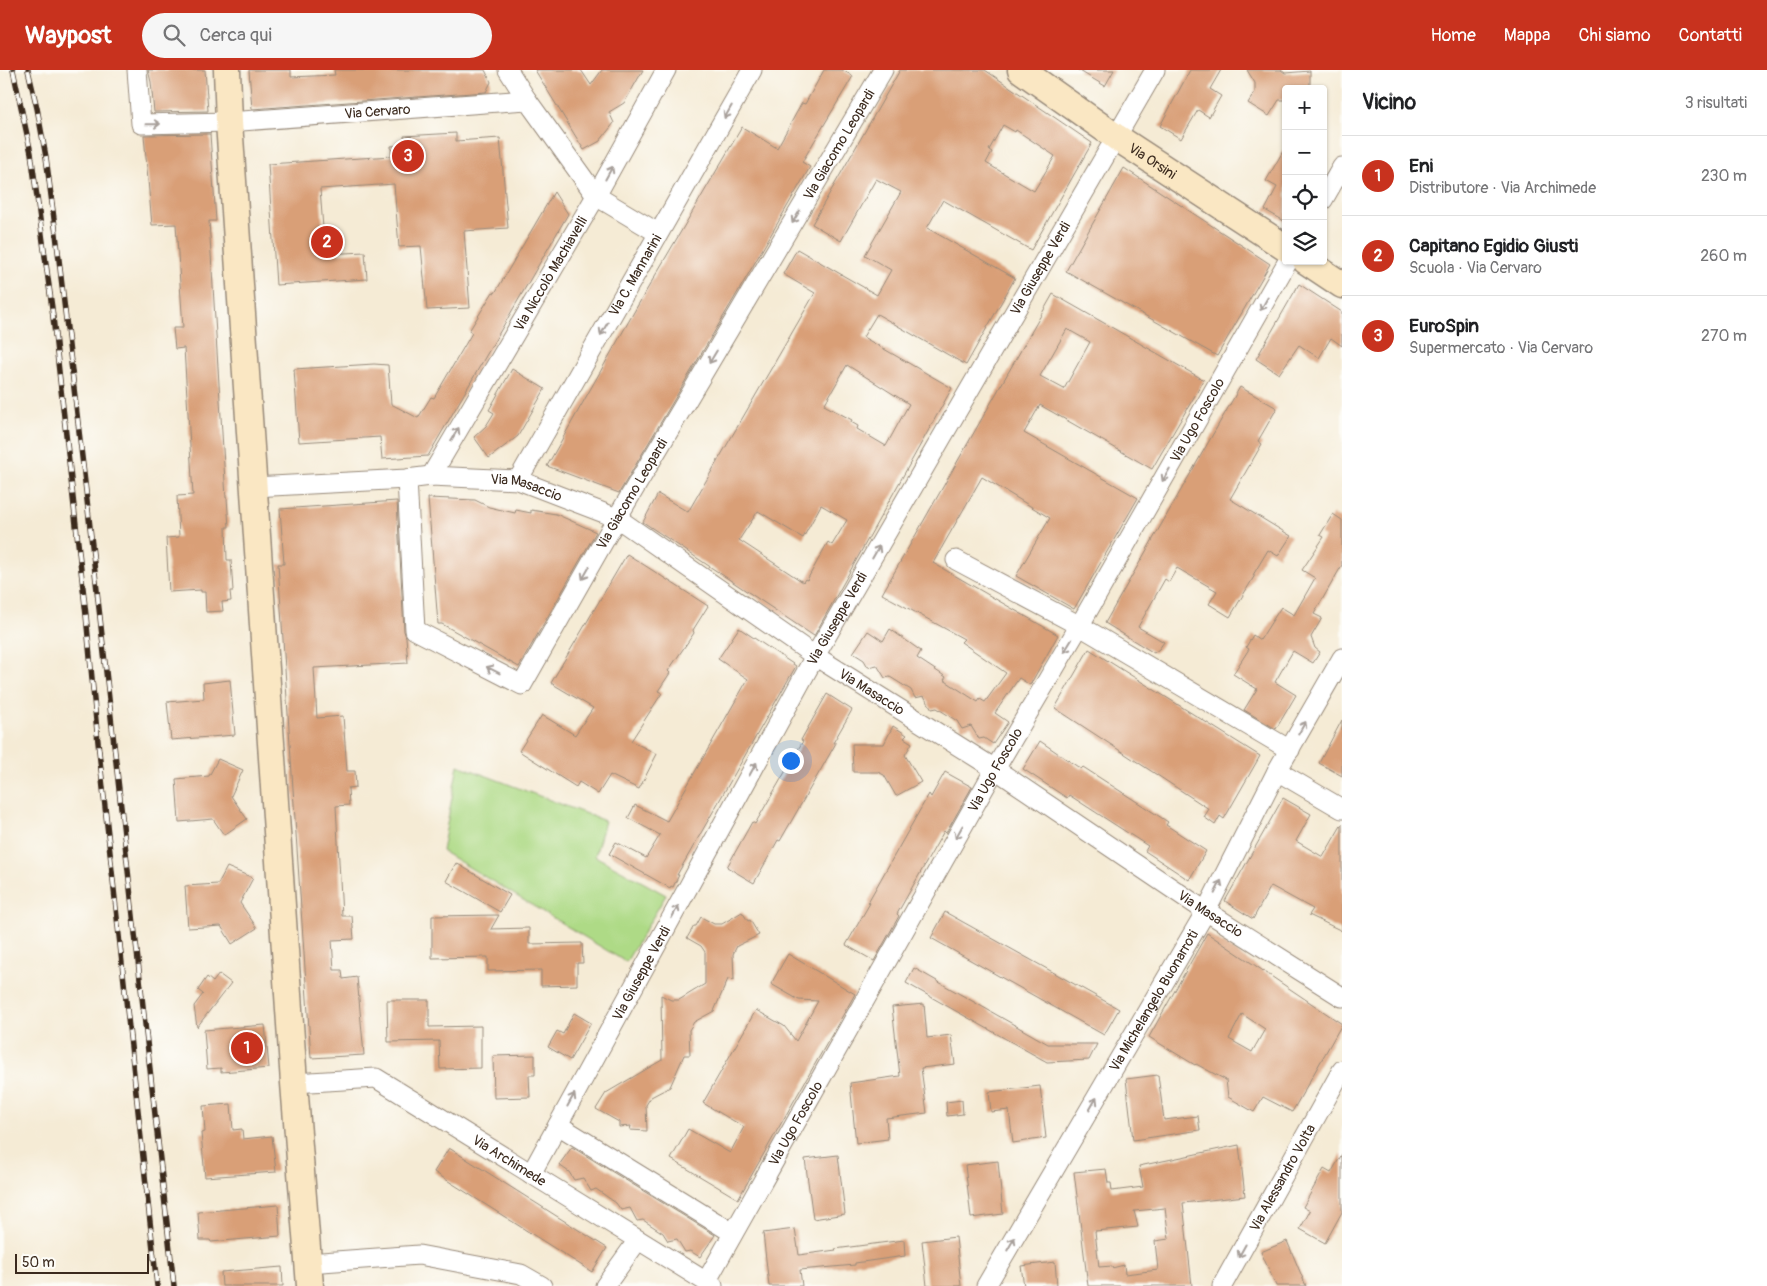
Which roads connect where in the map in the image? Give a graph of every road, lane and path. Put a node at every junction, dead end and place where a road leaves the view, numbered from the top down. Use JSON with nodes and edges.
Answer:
{"nodes":[{"id":1,"x":137,"y":70,"type":"edge"},
{"id":2,"x":227,"y":70,"type":"edge"},
{"id":3,"x":508,"y":70,"type":"edge"},
{"id":4,"x":666,"y":70,"type":"edge"},
{"id":5,"x":752,"y":70,"type":"edge"},
{"id":6,"x":883,"y":70,"type":"edge"},
{"id":7,"x":1021,"y":70,"type":"edge"},
{"id":8,"x":1155,"y":70,"type":"edge"},
{"id":9,"x":527,"y":100,"type":"junction"},
{"id":10,"x":229,"y":122,"type":"junction"},
{"id":11,"x":1116,"y":136,"type":"junction"},
{"id":12,"x":1342,"y":167,"type":"edge"},
{"id":13,"x":1327,"y":193,"type":"edge"},
{"id":14,"x":596,"y":196,"type":"junction"},
{"id":15,"x":658,"y":233,"type":"junction"},
{"id":16,"x":1282,"y":245,"type":"edge"},
{"id":17,"x":1286,"y":265,"type":"edge"},
{"id":18,"x":1312,"y":265,"type":"edge"},
{"id":19,"x":1342,"y":284,"type":"edge"},
{"id":20,"x":431,"y":476,"type":"junction"},
{"id":21,"x":407,"y":479,"type":"junction"},
{"id":22,"x":518,"y":480,"type":"junction"},
{"id":23,"x":253,"y":487,"type":"junction"},
{"id":24,"x":618,"y":518,"type":"junction"},
{"id":25,"x":956,"y":560,"type":"dead end"},
{"id":26,"x":1080,"y":626,"type":"junction"},
{"id":27,"x":815,"y":656,"type":"junction"},
{"id":28,"x":1342,"y":658,"type":"edge"},
{"id":29,"x":1290,"y":750,"type":"junction"},
{"id":30,"x":995,"y":769,"type":"junction"},
{"id":31,"x":1278,"y":771,"type":"junction"},
{"id":32,"x":1342,"y":809,"type":"edge"},
{"id":33,"x":1206,"y":911,"type":"junction"},
{"id":34,"x":1342,"y":997,"type":"edge"},
{"id":35,"x":1342,"y":1070,"type":"edge"},
{"id":36,"x":294,"y":1083,"type":"junction"},
{"id":37,"x":558,"y":1125,"type":"junction"},
{"id":38,"x":531,"y":1174,"type":"junction"},
{"id":39,"x":734,"y":1233,"type":"junction"},
{"id":40,"x":638,"y":1240,"type":"junction"},
{"id":41,"x":309,"y":1274,"type":"edge"},
{"id":42,"x":709,"y":1284,"type":"edge"},
{"id":43,"x":542,"y":1286,"type":"edge"},
{"id":44,"x":605,"y":1286,"type":"edge"},
{"id":45,"x":986,"y":1286,"type":"edge"},
{"id":46,"x":1222,"y":1286,"type":"edge"}],
"edges":[{"from":1,"to":10,"type":"street","name":"Via Cervaro","one_way":true},
{"from":2,"to":10,"type":"main road"},
{"from":3,"to":9,"type":"street"},
{"from":14,"to":4,"type":"street","name":"Via Niccolò Machiavelli","one_way":true},
{"from":5,"to":15,"type":"street","name":"Via C. Mannarini","one_way":true},
{"from":6,"to":24,"type":"street","name":"Via Giacomo Leopardi","one_way":true},
{"from":7,"to":11,"type":"main road","name":"Via Orsini"},
{"from":8,"to":11,"type":"street","name":"Via Giuseppe Verdi"},
{"from":9,"to":10,"type":"street","name":"Via Cervaro"},
{"from":9,"to":14,"type":"street"},
{"from":10,"to":23,"type":"main road"},
{"from":11,"to":16,"type":"main road","name":"Via Orsini"},
{"from":27,"to":11,"type":"street","name":"Via Giuseppe Verdi","one_way":true},
{"from":12,"to":13,"type":"street"},
{"from":14,"to":15,"type":"street"},
{"from":20,"to":14,"type":"street","name":"Via Niccolò Machiavelli","one_way":true},
{"from":15,"to":22,"type":"street","name":"Via C. Mannarini","one_way":true},
{"from":17,"to":26,"type":"street","name":"Via Ugo Foscolo","one_way":true},
{"from":18,"to":19,"type":"main road"},
{"from":20,"to":21,"type":"street","name":"Via Masaccio"},
{"from":20,"to":22,"type":"street","name":"Via Masaccio"},
{"from":21,"to":23,"type":"street","name":"Via Masaccio"},
{"from":24,"to":21,"type":"street","name":"Via Giacomo Leopardi","one_way":true},
{"from":22,"to":24,"type":"street","name":"Via Masaccio"},
{"from":23,"to":36,"type":"main road"},
{"from":24,"to":27,"type":"street","name":"Via Masaccio"},
{"from":25,"to":26,"type":"street"},
{"from":26,"to":29,"type":"street"},
{"from":26,"to":30,"type":"street","name":"Via Ugo Foscolo","one_way":true},
{"from":27,"to":30,"type":"street","name":"Via Masaccio"},
{"from":37,"to":27,"type":"street","name":"Via Giuseppe Verdi","one_way":true},
{"from":29,"to":28,"type":"street","name":"Via Michelangelo Buonarroti","one_way":true},
{"from":29,"to":31,"type":"street","name":"Via Michelangelo Buonarroti"},
{"from":30,"to":33,"type":"street","name":"Via Masaccio"},
{"from":30,"to":39,"type":"street","name":"Via Ugo Foscolo","one_way":true},
{"from":31,"to":32,"type":"street"},
{"from":33,"to":31,"type":"street","name":"Via Michelangelo Buonarroti","one_way":true},
{"from":33,"to":34,"type":"street","name":"Via Masaccio"},
{"from":45,"to":33,"type":"street","name":"Via Michelangelo Buonarroti","one_way":true},
{"from":35,"to":46,"type":"street","name":"Via Alessandro Volta","one_way":true},
{"from":36,"to":38,"type":"street","name":"Via Archimede"},
{"from":36,"to":41,"type":"main road"},
{"from":37,"to":38,"type":"street","name":"Via Giuseppe Verdi"},
{"from":37,"to":39,"type":"street"},
{"from":38,"to":40,"type":"street","name":"Via Archimede"},
{"from":39,"to":42,"type":"street","name":"Via Ugo Foscolo"},
{"from":40,"to":42,"type":"street","name":"Via Archimede"},
{"from":40,"to":44,"type":"street"},
{"from":41,"to":43,"type":"street"}]}
